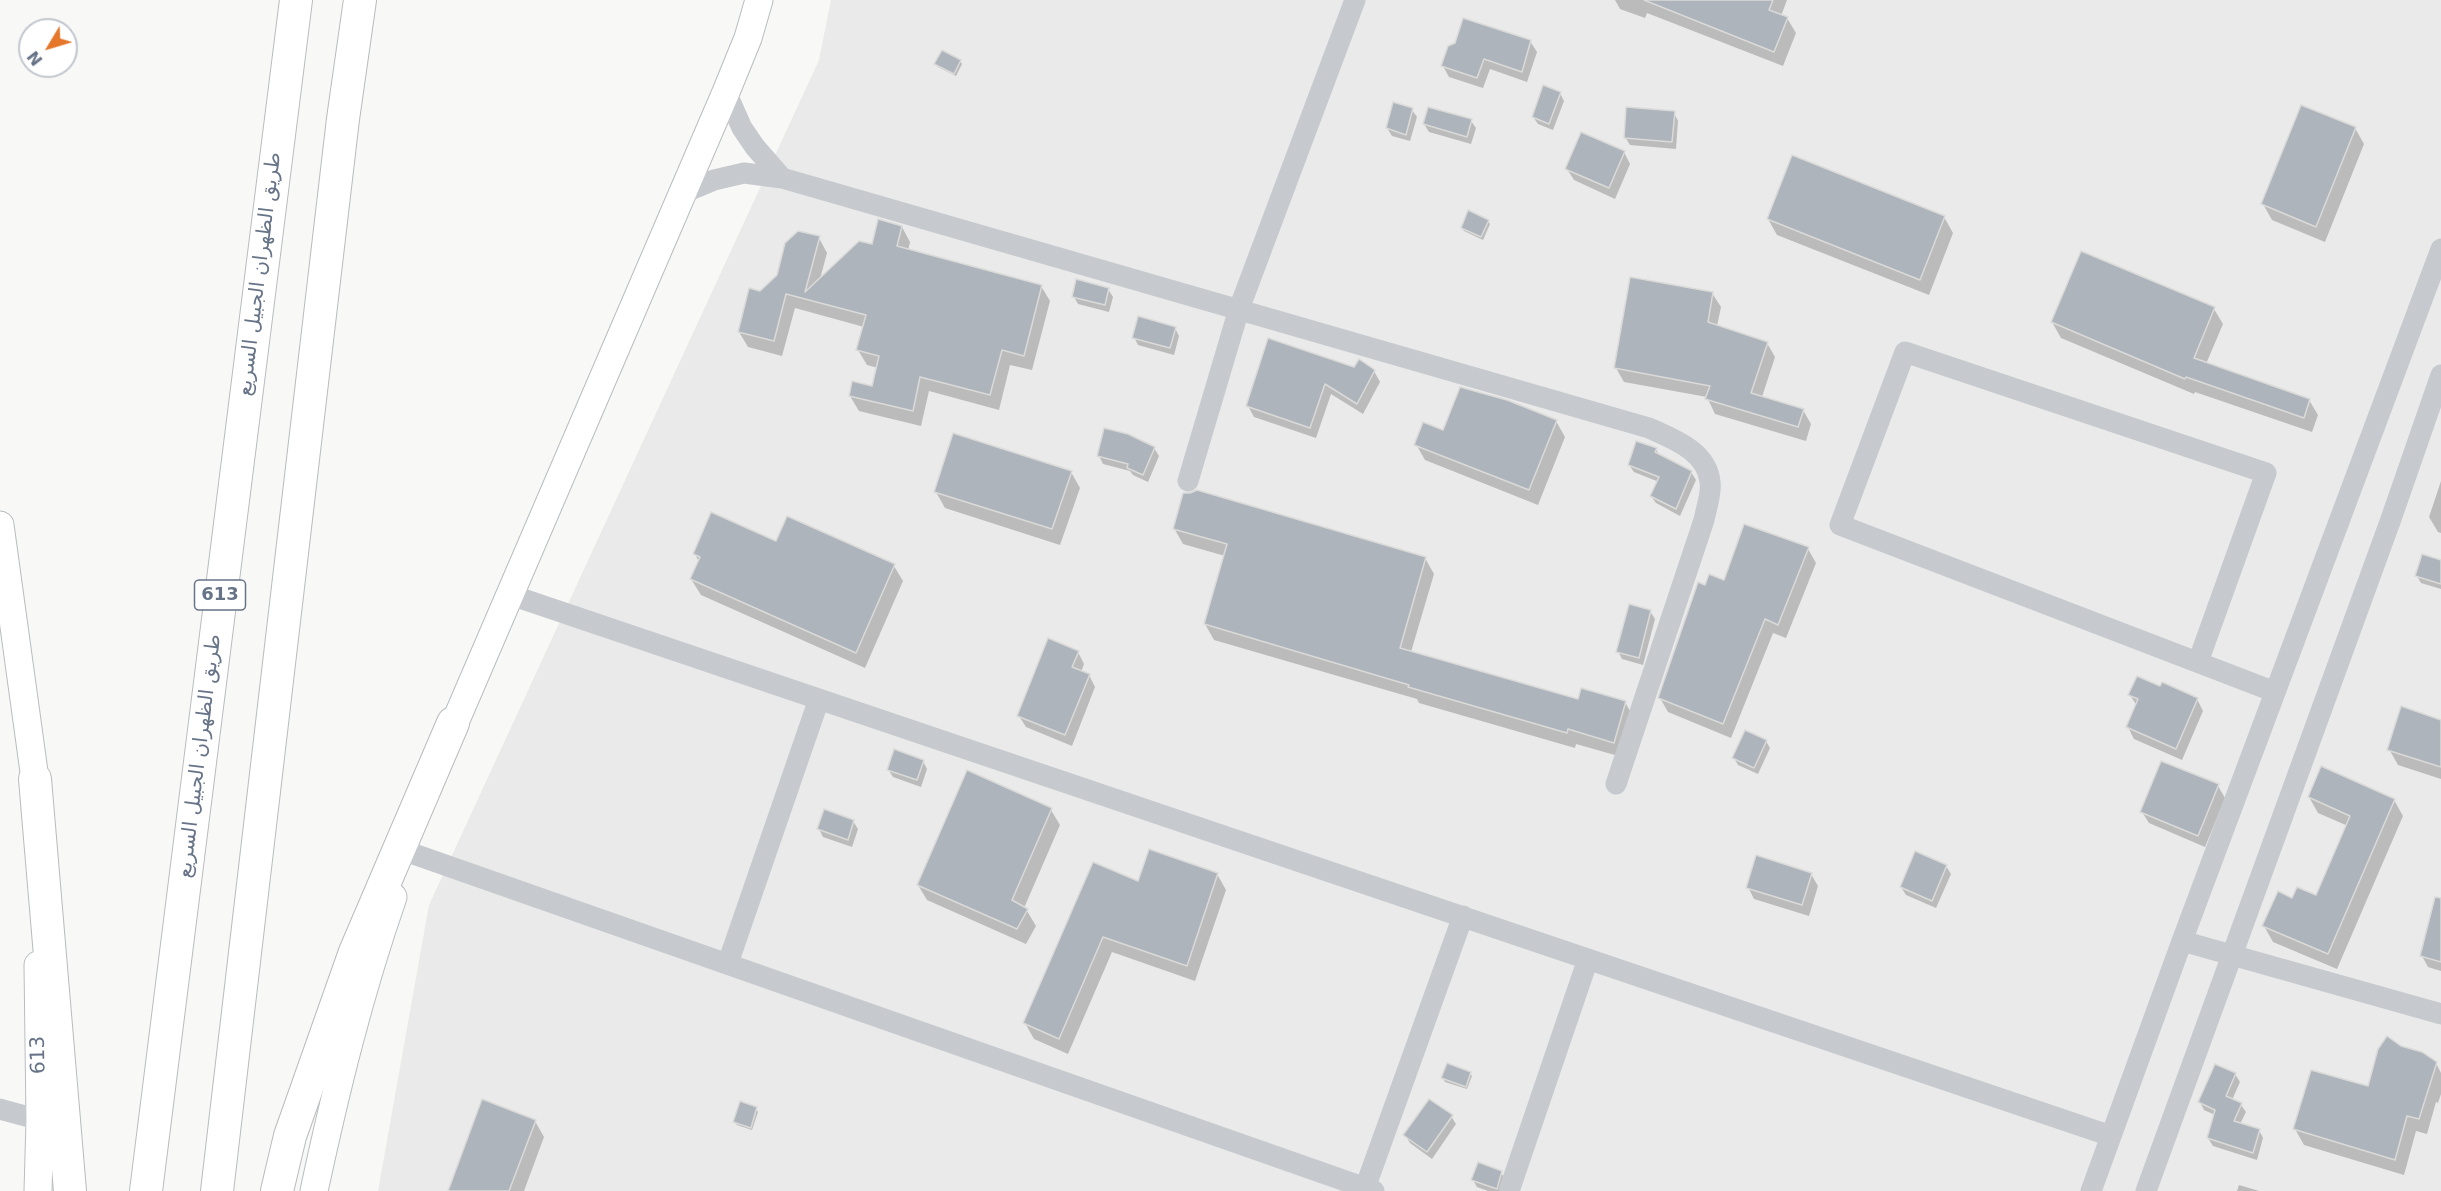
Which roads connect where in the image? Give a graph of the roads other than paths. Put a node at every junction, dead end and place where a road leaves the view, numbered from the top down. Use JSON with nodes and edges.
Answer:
{"nodes":[{"id":1,"x":296,"y":0,"type":"edge"},
{"id":2,"x":360,"y":0,"type":"edge"},
{"id":3,"x":759,"y":0,"type":"edge"},
{"id":4,"x":1354,"y":0,"type":"edge"},
{"id":5,"x":726,"y":92,"type":"junction"},
{"id":6,"x":782,"y":178,"type":"junction"},
{"id":7,"x":682,"y":193,"type":"junction"},
{"id":8,"x":2441,"y":249,"type":"edge"},
{"id":9,"x":1239,"y":309,"type":"junction"},
{"id":10,"x":2441,"y":375,"type":"edge"},
{"id":11,"x":1188,"y":481,"type":"dead end"},
{"id":12,"x":0,"y":525,"type":"edge"},
{"id":13,"x":512,"y":595,"type":"junction"},
{"id":14,"x":2198,"y":662,"type":"junction"},
{"id":15,"x":2275,"y":692,"type":"junction"},
{"id":16,"x":819,"y":699,"type":"junction"},
{"id":17,"x":453,"y":723,"type":"junction"},
{"id":18,"x":35,"y":779,"type":"junction"},
{"id":19,"x":1616,"y":784,"type":"dead end"},
{"id":20,"x":408,"y":852,"type":"junction"},
{"id":21,"x":1463,"y":916,"type":"junction"},
{"id":22,"x":2182,"y":941,"type":"junction"},
{"id":23,"x":2232,"y":955,"type":"junction"},
{"id":24,"x":1588,"y":959,"type":"junction"},
{"id":25,"x":728,"y":963,"type":"junction"},
{"id":26,"x":2441,"y":1014,"type":"edge"},
{"id":27,"x":0,"y":1109,"type":"edge"},
{"id":28,"x":40,"y":1120,"type":"junction"},
{"id":29,"x":2111,"y":1136,"type":"junction"},
{"id":30,"x":1369,"y":1189,"type":"edge"},
{"id":31,"x":38,"y":1191,"type":"edge"},
{"id":32,"x":70,"y":1191,"type":"edge"},
{"id":33,"x":146,"y":1191,"type":"edge"},
{"id":34,"x":217,"y":1191,"type":"edge"},
{"id":35,"x":277,"y":1191,"type":"edge"},
{"id":36,"x":314,"y":1191,"type":"edge"},
{"id":37,"x":1509,"y":1191,"type":"edge"},
{"id":38,"x":2091,"y":1191,"type":"edge"},
{"id":39,"x":2146,"y":1191,"type":"edge"}],
"edges":[{"from":1,"to":33,"type":"highway","name":"طريق الظهران الجبيل السريع","number":"613"},
{"from":2,"to":34,"type":"highway"},
{"from":3,"to":5,"type":"main road"},
{"from":4,"to":9,"type":"street"},
{"from":5,"to":6,"type":"street"},
{"from":5,"to":7,"type":"main road"},
{"from":6,"to":7,"type":"street"},
{"from":6,"to":9,"type":"street"},
{"from":7,"to":13,"type":"main road"},
{"from":8,"to":15,"type":"street"},
{"from":9,"to":11,"type":"street"},
{"from":9,"to":19,"type":"street"},
{"from":10,"to":23,"type":"street"},
{"from":12,"to":18,"type":"main road","name":"613"},
{"from":13,"to":16,"type":"street"},
{"from":13,"to":17,"type":"main road"},
{"from":14,"to":14,"type":"street"},
{"from":14,"to":15,"type":"street"},
{"from":15,"to":22,"type":"street"},
{"from":16,"to":21,"type":"street"},
{"from":16,"to":25,"type":"street"},
{"from":17,"to":20,"type":"main road"},
{"from":17,"to":35,"type":"highway"},
{"from":18,"to":28,"type":"main road","name":"613"},
{"from":18,"to":32,"type":"highway"},
{"from":20,"to":25,"type":"street"},
{"from":20,"to":36,"type":"main road"},
{"from":21,"to":24,"type":"street"},
{"from":21,"to":30,"type":"street"},
{"from":22,"to":23,"type":"street"},
{"from":22,"to":29,"type":"street"},
{"from":23,"to":26,"type":"street"},
{"from":23,"to":39,"type":"street"},
{"from":24,"to":29,"type":"street"},
{"from":24,"to":37,"type":"street"},
{"from":25,"to":30,"type":"street"},
{"from":27,"to":28,"type":"street"},
{"from":28,"to":31,"type":"main road","name":"613"},
{"from":29,"to":38,"type":"street"}]}
